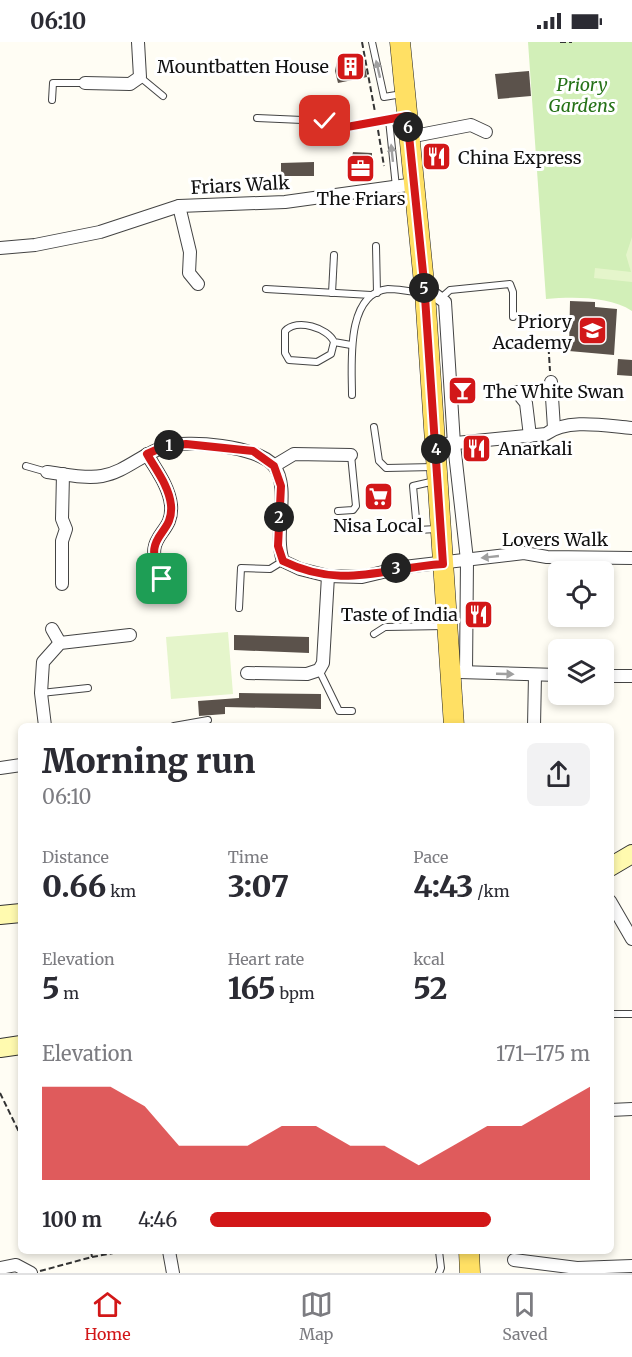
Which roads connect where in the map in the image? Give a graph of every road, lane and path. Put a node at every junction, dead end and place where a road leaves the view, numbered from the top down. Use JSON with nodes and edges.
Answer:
{"nodes":[{"id":1,"x":138,"y":42,"type":"edge"},
{"id":2,"x":372,"y":42,"type":"edge"},
{"id":3,"x":400,"y":42,"type":"edge"},
{"id":4,"x":560,"y":42,"type":"edge"},
{"id":5,"x":572,"y":42,"type":"edge"},
{"id":6,"x":140,"y":77,"type":"junction"},
{"id":7,"x":85,"y":83,"type":"joint"},
{"id":8,"x":405,"y":94,"type":"junction"},
{"id":9,"x":164,"y":96,"type":"dead end"},
{"id":10,"x":52,"y":100,"type":"dead end"},
{"id":11,"x":257,"y":118,"type":"dead end"},
{"id":12,"x":398,"y":118,"type":"junction"},
{"id":13,"x":486,"y":132,"type":"dead end"},
{"id":14,"x":409,"y":137,"type":"junction"},
{"id":15,"x":405,"y":185,"type":"junction"},
{"id":16,"x":179,"y":206,"type":"junction"},
{"id":17,"x":376,"y":246,"type":"dead end"},
{"id":18,"x":0,"y":248,"type":"edge"},
{"id":19,"x":334,"y":255,"type":"dead end"},
{"id":20,"x":198,"y":284,"type":"dead end"},
{"id":21,"x":266,"y":289,"type":"dead end"},
{"id":22,"x":332,"y":293,"type":"junction"},
{"id":23,"x":374,"y":294,"type":"junction"},
{"id":24,"x":433,"y":295,"type":"junction"},
{"id":25,"x":513,"y":317,"type":"dead end"},
{"id":26,"x":548,"y":339,"type":"dead end"},
{"id":27,"x":334,"y":342,"type":"junction"},
{"id":28,"x":351,"y":345,"type":"junction"},
{"id":29,"x":551,"y":382,"type":"joint"},
{"id":30,"x":517,"y":392,"type":"dead end"},
{"id":31,"x":352,"y":395,"type":"dead end"},
{"id":32,"x":374,"y":427,"type":"dead end"},
{"id":33,"x":554,"y":428,"type":"junction"},
{"id":34,"x":632,"y":428,"type":"edge"},
{"id":35,"x":530,"y":436,"type":"junction"},
{"id":36,"x":445,"y":445,"type":"junction"},
{"id":37,"x":147,"y":454,"type":"junction"},
{"id":38,"x":351,"y":455,"type":"joint"},
{"id":39,"x":26,"y":466,"type":"dead end"},
{"id":40,"x":274,"y":466,"type":"junction"},
{"id":41,"x":47,"y":472,"type":"joint"},
{"id":42,"x":437,"y":473,"type":"junction"},
{"id":43,"x":63,"y":474,"type":"junction"},
{"id":44,"x":338,"y":511,"type":"dead end"},
{"id":45,"x":632,"y":558,"type":"edge"},
{"id":46,"x":467,"y":560,"type":"junction"},
{"id":47,"x":283,"y":561,"type":"junction"},
{"id":48,"x":443,"y":564,"type":"junction"},
{"id":49,"x":328,"y":576,"type":"junction"},
{"id":50,"x":162,"y":579,"type":"dead end"},
{"id":51,"x":62,"y":584,"type":"dead end"},
{"id":52,"x":239,"y":608,"type":"dead end"},
{"id":53,"x":449,"y":626,"type":"junction"},
{"id":54,"x":52,"y":629,"type":"dead end"},
{"id":55,"x":374,"y":634,"type":"dead end"},
{"id":56,"x":130,"y":635,"type":"dead end"},
{"id":57,"x":60,"y":644,"type":"junction"},
{"id":58,"x":319,"y":670,"type":"junction"},
{"id":59,"x":459,"y":672,"type":"junction"},
{"id":60,"x":247,"y":673,"type":"dead end"},
{"id":61,"x":535,"y":675,"type":"junction"},
{"id":62,"x":548,"y":675,"type":"edge"},
{"id":63,"x":614,"y":676,"type":"edge"},
{"id":64,"x":632,"y":676,"type":"edge"},
{"id":65,"x":88,"y":688,"type":"dead end"},
{"id":66,"x":40,"y":693,"type":"junction"},
{"id":67,"x":352,"y":711,"type":"dead end"},
{"id":68,"x":208,"y":720,"type":"dead end"},
{"id":69,"x":45,"y":723,"type":"edge"},
{"id":70,"x":191,"y":723,"type":"edge"},
{"id":71,"x":454,"y":723,"type":"edge"},
{"id":72,"x":534,"y":723,"type":"edge"},
{"id":73,"x":18,"y":765,"type":"edge"},
{"id":74,"x":0,"y":768,"type":"edge"},
{"id":75,"x":632,"y":854,"type":"edge"},
{"id":76,"x":614,"y":865,"type":"edge"},
{"id":77,"x":614,"y":908,"type":"edge"},
{"id":78,"x":18,"y":913,"type":"edge"},
{"id":79,"x":0,"y":915,"type":"edge"},
{"id":80,"x":632,"y":939,"type":"edge"},
{"id":81,"x":614,"y":1014,"type":"edge"},
{"id":82,"x":632,"y":1014,"type":"edge"},
{"id":83,"x":18,"y":1045,"type":"edge"},
{"id":84,"x":0,"y":1048,"type":"edge"},
{"id":85,"x":0,"y":1094,"type":"edge"},
{"id":86,"x":632,"y":1109,"type":"edge"},
{"id":87,"x":614,"y":1110,"type":"edge"},
{"id":88,"x":18,"y":1130,"type":"edge"},
{"id":89,"x":92,"y":1254,"type":"edge"},
{"id":90,"x":108,"y":1254,"type":"edge"},
{"id":91,"x":170,"y":1254,"type":"edge"},
{"id":92,"x":439,"y":1254,"type":"edge"},
{"id":93,"x":469,"y":1254,"type":"edge"},
{"id":94,"x":92,"y":1257,"type":"junction"},
{"id":95,"x":514,"y":1260,"type":"dead end"},
{"id":96,"x":632,"y":1266,"type":"edge"},
{"id":97,"x":0,"y":1268,"type":"edge"},
{"id":98,"x":32,"y":1273,"type":"edge"},
{"id":99,"x":173,"y":1273,"type":"edge"},
{"id":100,"x":439,"y":1273,"type":"edge"},
{"id":101,"x":470,"y":1273,"type":"edge"}],
"edges":[{"from":1,"to":6,"type":"street"},
{"from":8,"to":2,"type":"lane","one_way":true},
{"from":3,"to":8,"type":"main road"},
{"from":4,"to":5,"type":"path"},
{"from":6,"to":7,"type":"street"},
{"from":6,"to":9,"type":"lane"},
{"from":7,"to":10,"type":"lane"},
{"from":8,"to":12,"type":"main road"},
{"from":11,"to":12,"type":"lane"},
{"from":12,"to":14,"type":"main road"},
{"from":15,"to":12,"type":"lane","one_way":true},
{"from":13,"to":14,"type":"street"},
{"from":14,"to":15,"type":"main road"},
{"from":15,"to":16,"type":"street","name":"Friars Walk"},
{"from":15,"to":24,"type":"main road"},
{"from":16,"to":18,"type":"street","name":"Friars Walk"},
{"from":16,"to":20,"type":"street"},
{"from":17,"to":23,"type":"lane"},
{"from":19,"to":22,"type":"lane"},
{"from":21,"to":22,"type":"lane"},
{"from":22,"to":23,"type":"lane"},
{"from":23,"to":24,"type":"lane"},
{"from":23,"to":28,"type":"lane"},
{"from":24,"to":25,"type":"lane"},
{"from":24,"to":36,"type":"main road"},
{"from":26,"to":29,"type":"path"},
{"from":27,"to":27,"type":"lane"},
{"from":27,"to":28,"type":"lane"},
{"from":28,"to":31,"type":"lane"},
{"from":29,"to":33,"type":"street"},
{"from":30,"to":35,"type":"street"},
{"from":32,"to":42,"type":"lane"},
{"from":33,"to":34,"type":"street"},
{"from":33,"to":35,"type":"street"},
{"from":35,"to":36,"type":"street"},
{"from":36,"to":42,"type":"main road"},
{"from":36,"to":46,"type":"street"},
{"from":37,"to":40,"type":"street"},
{"from":37,"to":43,"type":"street"},
{"from":37,"to":50,"type":"street"},
{"from":38,"to":40,"type":"street"},
{"from":38,"to":44,"type":"lane"},
{"from":39,"to":41,"type":"lane"},
{"from":40,"to":47,"type":"street"},
{"from":41,"to":43,"type":"street"},
{"from":42,"to":48,"type":"main road"},
{"from":43,"to":51,"type":"street"},
{"from":45,"to":46,"type":"street","name":"Lovers Walk","one_way":true},
{"from":46,"to":48,"type":"street","name":"Lovers Walk"},
{"from":46,"to":59,"type":"street"},
{"from":47,"to":49,"type":"street","name":"Lovers Walk"},
{"from":47,"to":52,"type":"lane"},
{"from":48,"to":49,"type":"street","name":"Lovers Walk"},
{"from":48,"to":53,"type":"main road"},
{"from":49,"to":58,"type":"street"},
{"from":53,"to":55,"type":"lane"},
{"from":53,"to":59,"type":"main road"},
{"from":54,"to":57,"type":"street"},
{"from":56,"to":57,"type":"street"},
{"from":57,"to":66,"type":"street"},
{"from":58,"to":60,"type":"street"},
{"from":58,"to":67,"type":"lane"},
{"from":59,"to":61,"type":"street","one_way":true},
{"from":59,"to":71,"type":"main road"},
{"from":61,"to":62,"type":"street"},
{"from":61,"to":72,"type":"street"},
{"from":63,"to":64,"type":"street"},
{"from":65,"to":66,"type":"lane"},
{"from":66,"to":69,"type":"street"},
{"from":68,"to":70,"type":"lane"},
{"from":73,"to":74,"type":"street"},
{"from":75,"to":76,"type":"street"},
{"from":77,"to":80,"type":"street"},
{"from":78,"to":79,"type":"street"},
{"from":81,"to":82,"type":"lane"},
{"from":83,"to":84,"type":"street"},
{"from":85,"to":88,"type":"path"},
{"from":86,"to":87,"type":"street"},
{"from":89,"to":94,"type":"path"},
{"from":90,"to":94,"type":"path"},
{"from":91,"to":99,"type":"street"},
{"from":92,"to":100,"type":"lane"},
{"from":93,"to":101,"type":"main road"},
{"from":94,"to":98,"type":"path"},
{"from":95,"to":96,"type":"street"},
{"from":97,"to":98,"type":"street"}]}
